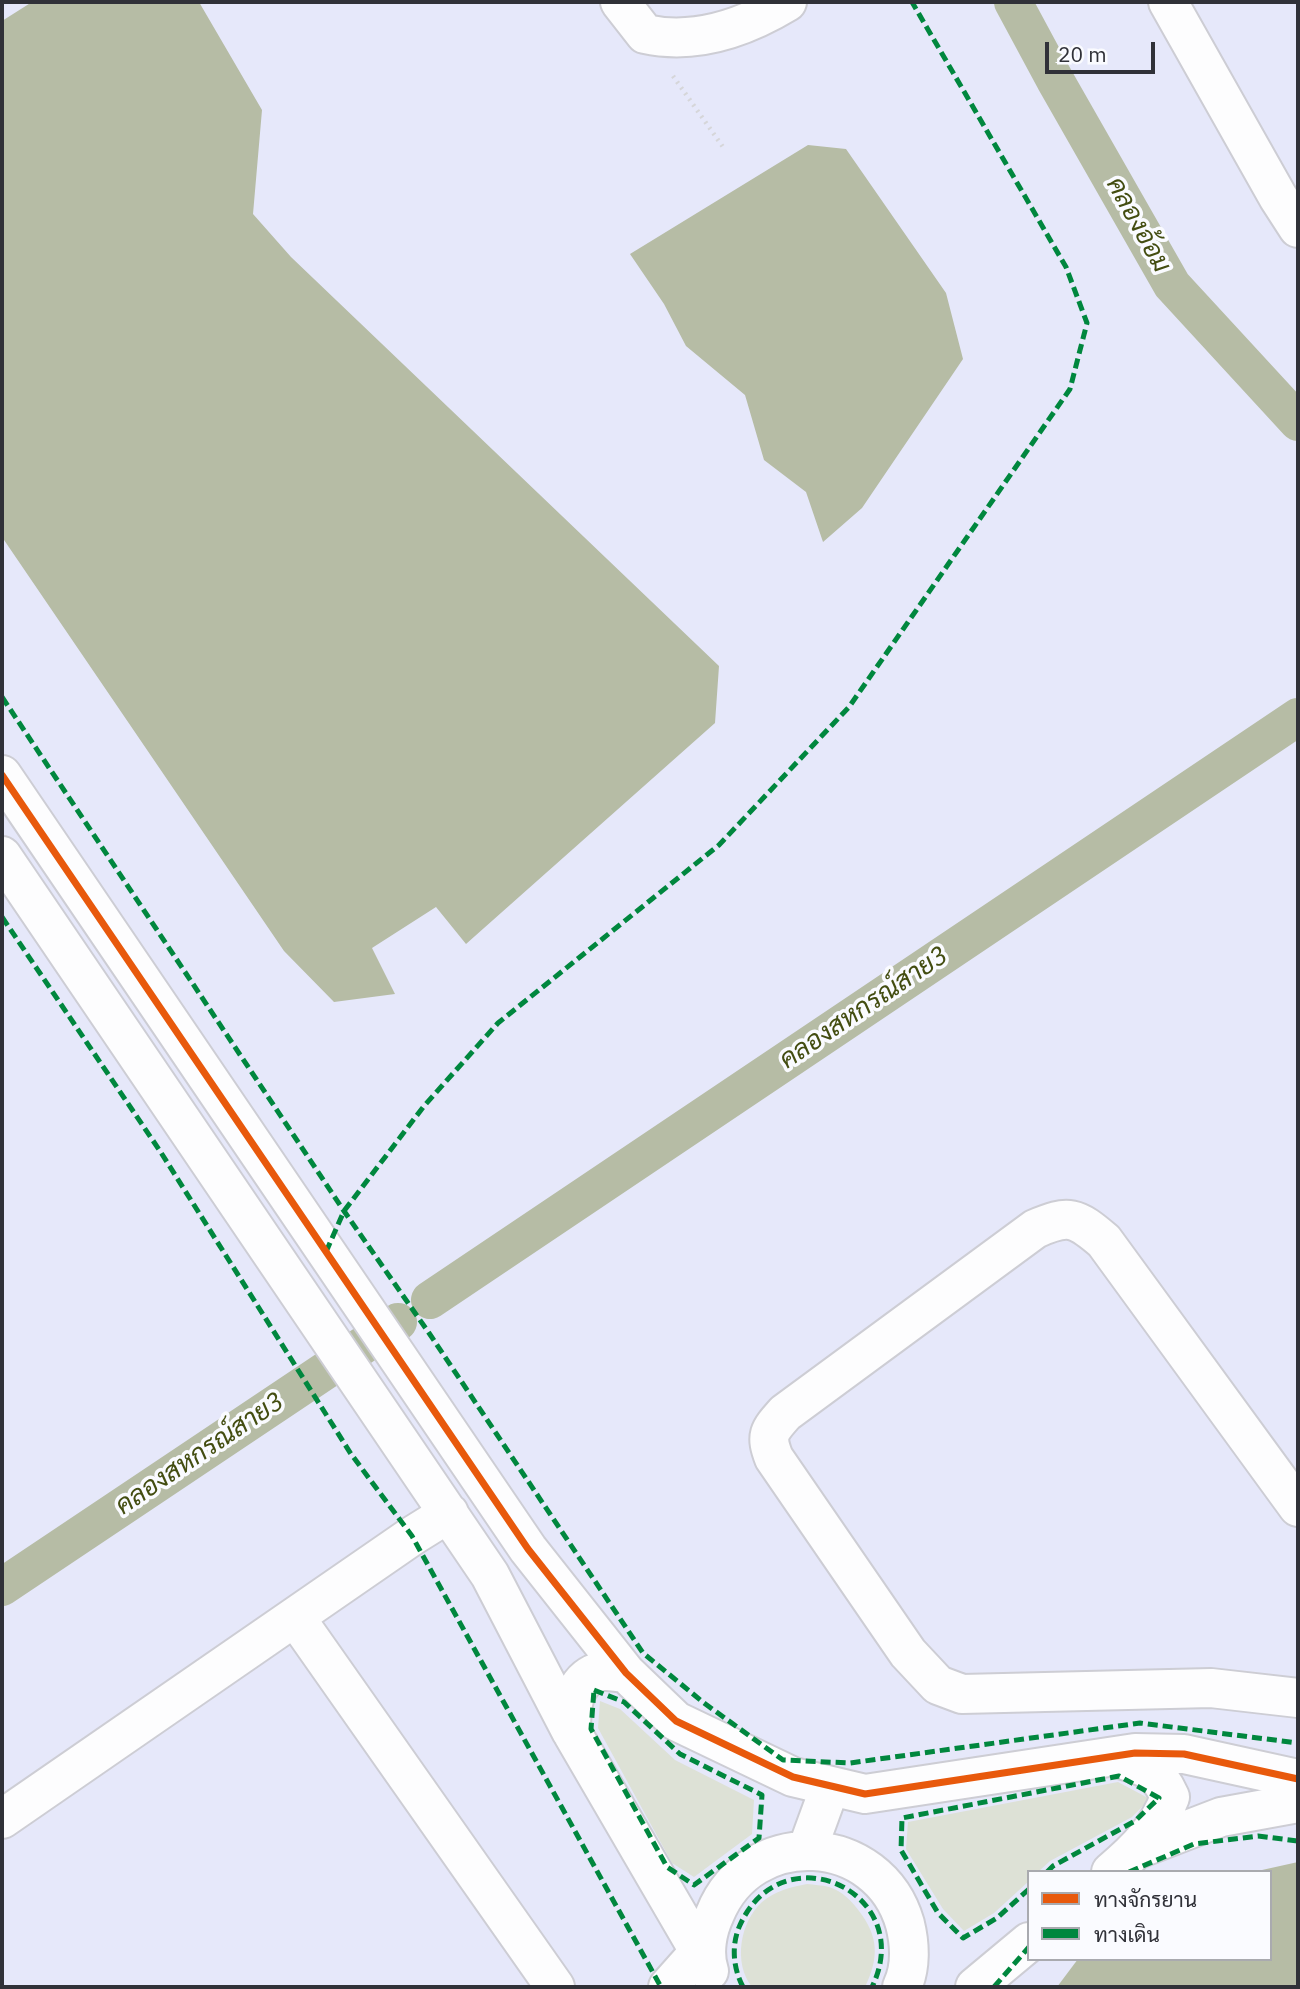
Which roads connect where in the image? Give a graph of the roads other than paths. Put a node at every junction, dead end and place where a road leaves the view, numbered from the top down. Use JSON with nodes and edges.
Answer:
{"nodes":[{"id":1,"x":620,"y":2,"type":"edge"},
{"id":2,"x":787,"y":2,"type":"edge"},
{"id":3,"x":1168,"y":2,"type":"edge"},
{"id":4,"x":1298,"y":228,"type":"edge"},
{"id":5,"x":2,"y":775,"type":"edge"},
{"id":6,"x":2,"y":856,"type":"edge"},
{"id":7,"x":1298,"y":1507,"type":"edge"},
{"id":8,"x":449,"y":1513,"type":"junction"},
{"id":9,"x":295,"y":1617,"type":"junction"},
{"id":10,"x":626,"y":1673,"type":"junction"},
{"id":11,"x":1298,"y":1698,"type":"edge"},
{"id":12,"x":571,"y":1731,"type":"junction"},
{"id":13,"x":1111,"y":1757,"type":"junction"},
{"id":14,"x":1298,"y":1779,"type":"edge"},
{"id":15,"x":830,"y":1787,"type":"junction"},
{"id":16,"x":1298,"y":1803,"type":"edge"},
{"id":17,"x":2,"y":1819,"type":"edge"},
{"id":18,"x":807,"y":1850,"type":"junction"},
{"id":19,"x":1125,"y":1861,"type":"edge"},
{"id":20,"x":1027,"y":1944,"type":"edge"},
{"id":21,"x":707,"y":1967,"type":"edge"},
{"id":22,"x":909,"y":1985,"type":"edge"},
{"id":23,"x":555,"y":1987,"type":"edge"},
{"id":24,"x":667,"y":1987,"type":"edge"},
{"id":25,"x":975,"y":1987,"type":"edge"}],
"edges":[{"from":1,"to":2,"type":"street"},
{"from":3,"to":4,"type":"street"},
{"from":5,"to":10,"type":"street"},
{"from":6,"to":8,"type":"street"},
{"from":7,"to":11,"type":"street"},
{"from":8,"to":9,"type":"street"},
{"from":8,"to":12,"type":"street"},
{"from":9,"to":17,"type":"street"},
{"from":9,"to":23,"type":"street"},
{"from":10,"to":12,"type":"street"},
{"from":10,"to":15,"type":"street"},
{"from":12,"to":21,"type":"street"},
{"from":13,"to":14,"type":"street"},
{"from":13,"to":15,"type":"street"},
{"from":13,"to":19,"type":"street"},
{"from":15,"to":18,"type":"street"},
{"from":16,"to":19,"type":"street"},
{"from":18,"to":21,"type":"street"},
{"from":18,"to":22,"type":"street"},
{"from":20,"to":25,"type":"street"},
{"from":21,"to":24,"type":"street"}]}
